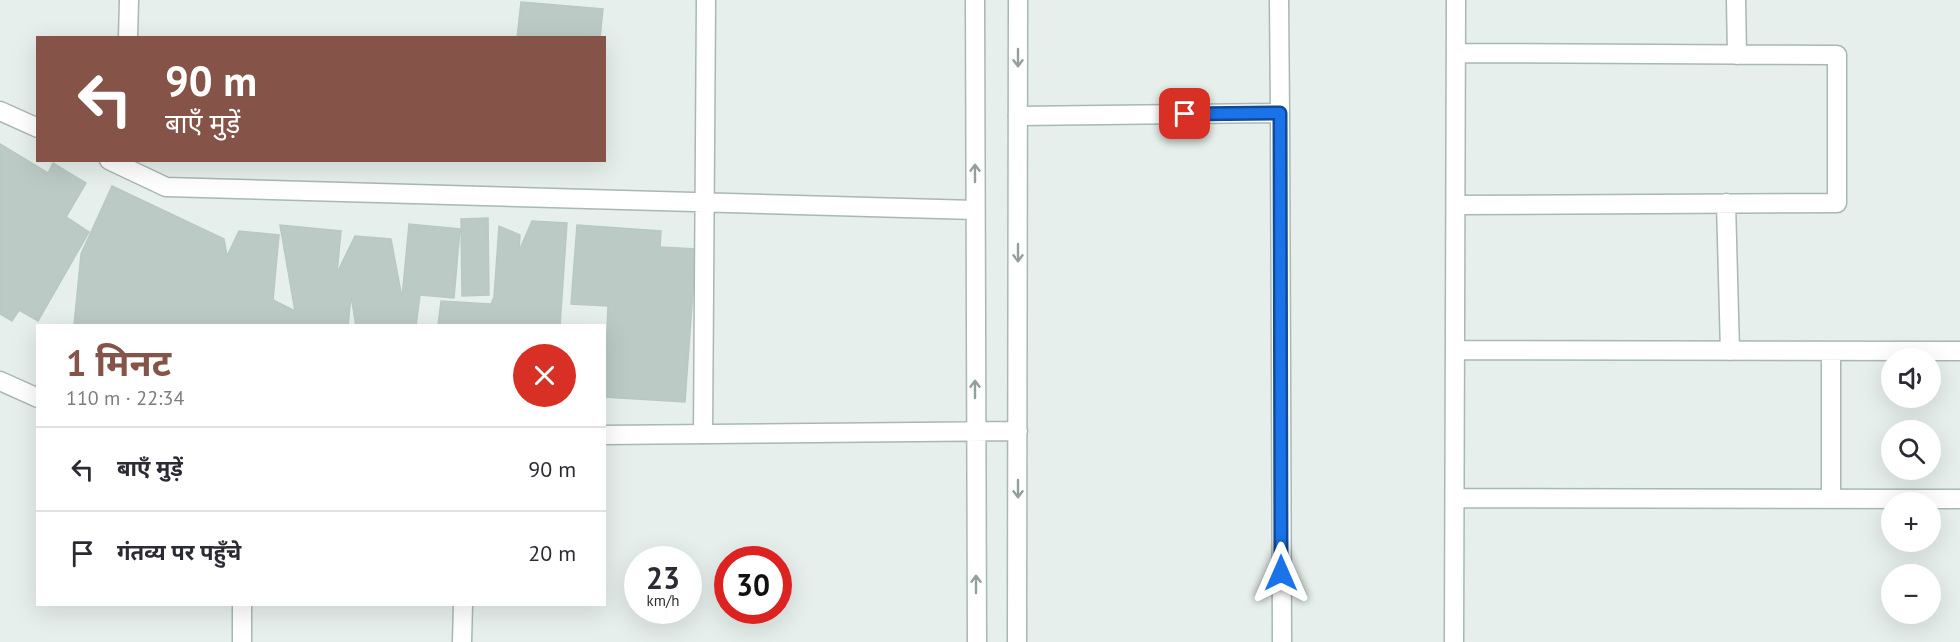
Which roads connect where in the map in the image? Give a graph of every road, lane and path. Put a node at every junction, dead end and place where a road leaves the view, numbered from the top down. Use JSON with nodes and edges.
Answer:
{"nodes":[{"id":1,"x":129,"y":0,"type":"edge"},
{"id":2,"x":706,"y":0,"type":"edge"},
{"id":3,"x":975,"y":0,"type":"edge"},
{"id":4,"x":1018,"y":0,"type":"edge"},
{"id":5,"x":1279,"y":0,"type":"edge"},
{"id":6,"x":1456,"y":0,"type":"edge"},
{"id":7,"x":1736,"y":0,"type":"edge"},
{"id":8,"x":128,"y":36,"type":"edge"},
{"id":9,"x":1456,"y":52,"type":"junction"},
{"id":10,"x":1737,"y":55,"type":"junction"},
{"id":11,"x":0,"y":111,"type":"edge"},
{"id":12,"x":1280,"y":113,"type":"junction"},
{"id":13,"x":1018,"y":116,"type":"junction"},
{"id":14,"x":36,"y":127,"type":"edge"},
{"id":15,"x":127,"y":165,"type":"edge"},
{"id":16,"x":705,"y":202,"type":"junction"},
{"id":17,"x":1726,"y":203,"type":"junction"},
{"id":18,"x":1456,"y":205,"type":"junction"},
{"id":19,"x":975,"y":210,"type":"junction"},
{"id":20,"x":1457,"y":350,"type":"junction"},
{"id":21,"x":1730,"y":351,"type":"junction"},
{"id":22,"x":1831,"y":351,"type":"junction"},
{"id":23,"x":1960,"y":351,"type":"edge"},
{"id":24,"x":0,"y":381,"type":"edge"},
{"id":25,"x":36,"y":397,"type":"edge"},
{"id":26,"x":975,"y":431,"type":"junction"},
{"id":27,"x":1018,"y":431,"type":"junction"},
{"id":28,"x":703,"y":434,"type":"junction"},
{"id":29,"x":606,"y":435,"type":"edge"},
{"id":30,"x":1456,"y":498,"type":"junction"},
{"id":31,"x":1831,"y":499,"type":"junction"},
{"id":32,"x":1960,"y":499,"type":"edge"},
{"id":33,"x":242,"y":606,"type":"edge"},
{"id":34,"x":463,"y":606,"type":"edge"},
{"id":35,"x":242,"y":642,"type":"edge"},
{"id":36,"x":462,"y":642,"type":"edge"},
{"id":37,"x":976,"y":642,"type":"edge"},
{"id":38,"x":1017,"y":642,"type":"edge"},
{"id":39,"x":1282,"y":642,"type":"edge"},
{"id":40,"x":1454,"y":642,"type":"edge"}],
"edges":[{"from":1,"to":8,"type":"street"},
{"from":2,"to":16,"type":"street"},
{"from":19,"to":3,"type":"street","one_way":true},
{"from":4,"to":13,"type":"street","one_way":true},
{"from":5,"to":12,"type":"street"},
{"from":6,"to":9,"type":"street"},
{"from":7,"to":10,"type":"street"},
{"from":9,"to":10,"type":"street"},
{"from":9,"to":18,"type":"street"},
{"from":10,"to":17,"type":"street"},
{"from":11,"to":14,"type":"street"},
{"from":12,"to":13,"type":"street"},
{"from":12,"to":39,"type":"street"},
{"from":13,"to":27,"type":"street","one_way":true},
{"from":15,"to":16,"type":"street"},
{"from":16,"to":19,"type":"street"},
{"from":16,"to":28,"type":"street"},
{"from":17,"to":18,"type":"street"},
{"from":17,"to":21,"type":"street"},
{"from":18,"to":20,"type":"street"},
{"from":26,"to":19,"type":"street","one_way":true},
{"from":20,"to":21,"type":"street"},
{"from":20,"to":30,"type":"street"},
{"from":21,"to":22,"type":"street"},
{"from":22,"to":23,"type":"street"},
{"from":22,"to":31,"type":"street"},
{"from":24,"to":25,"type":"street"},
{"from":26,"to":27,"type":"street"},
{"from":26,"to":28,"type":"street"},
{"from":37,"to":26,"type":"street","one_way":true},
{"from":27,"to":38,"type":"street","one_way":true},
{"from":28,"to":29,"type":"street"},
{"from":30,"to":31,"type":"street"},
{"from":30,"to":40,"type":"street"},
{"from":31,"to":32,"type":"street"},
{"from":33,"to":35,"type":"street"},
{"from":34,"to":36,"type":"street"}]}
